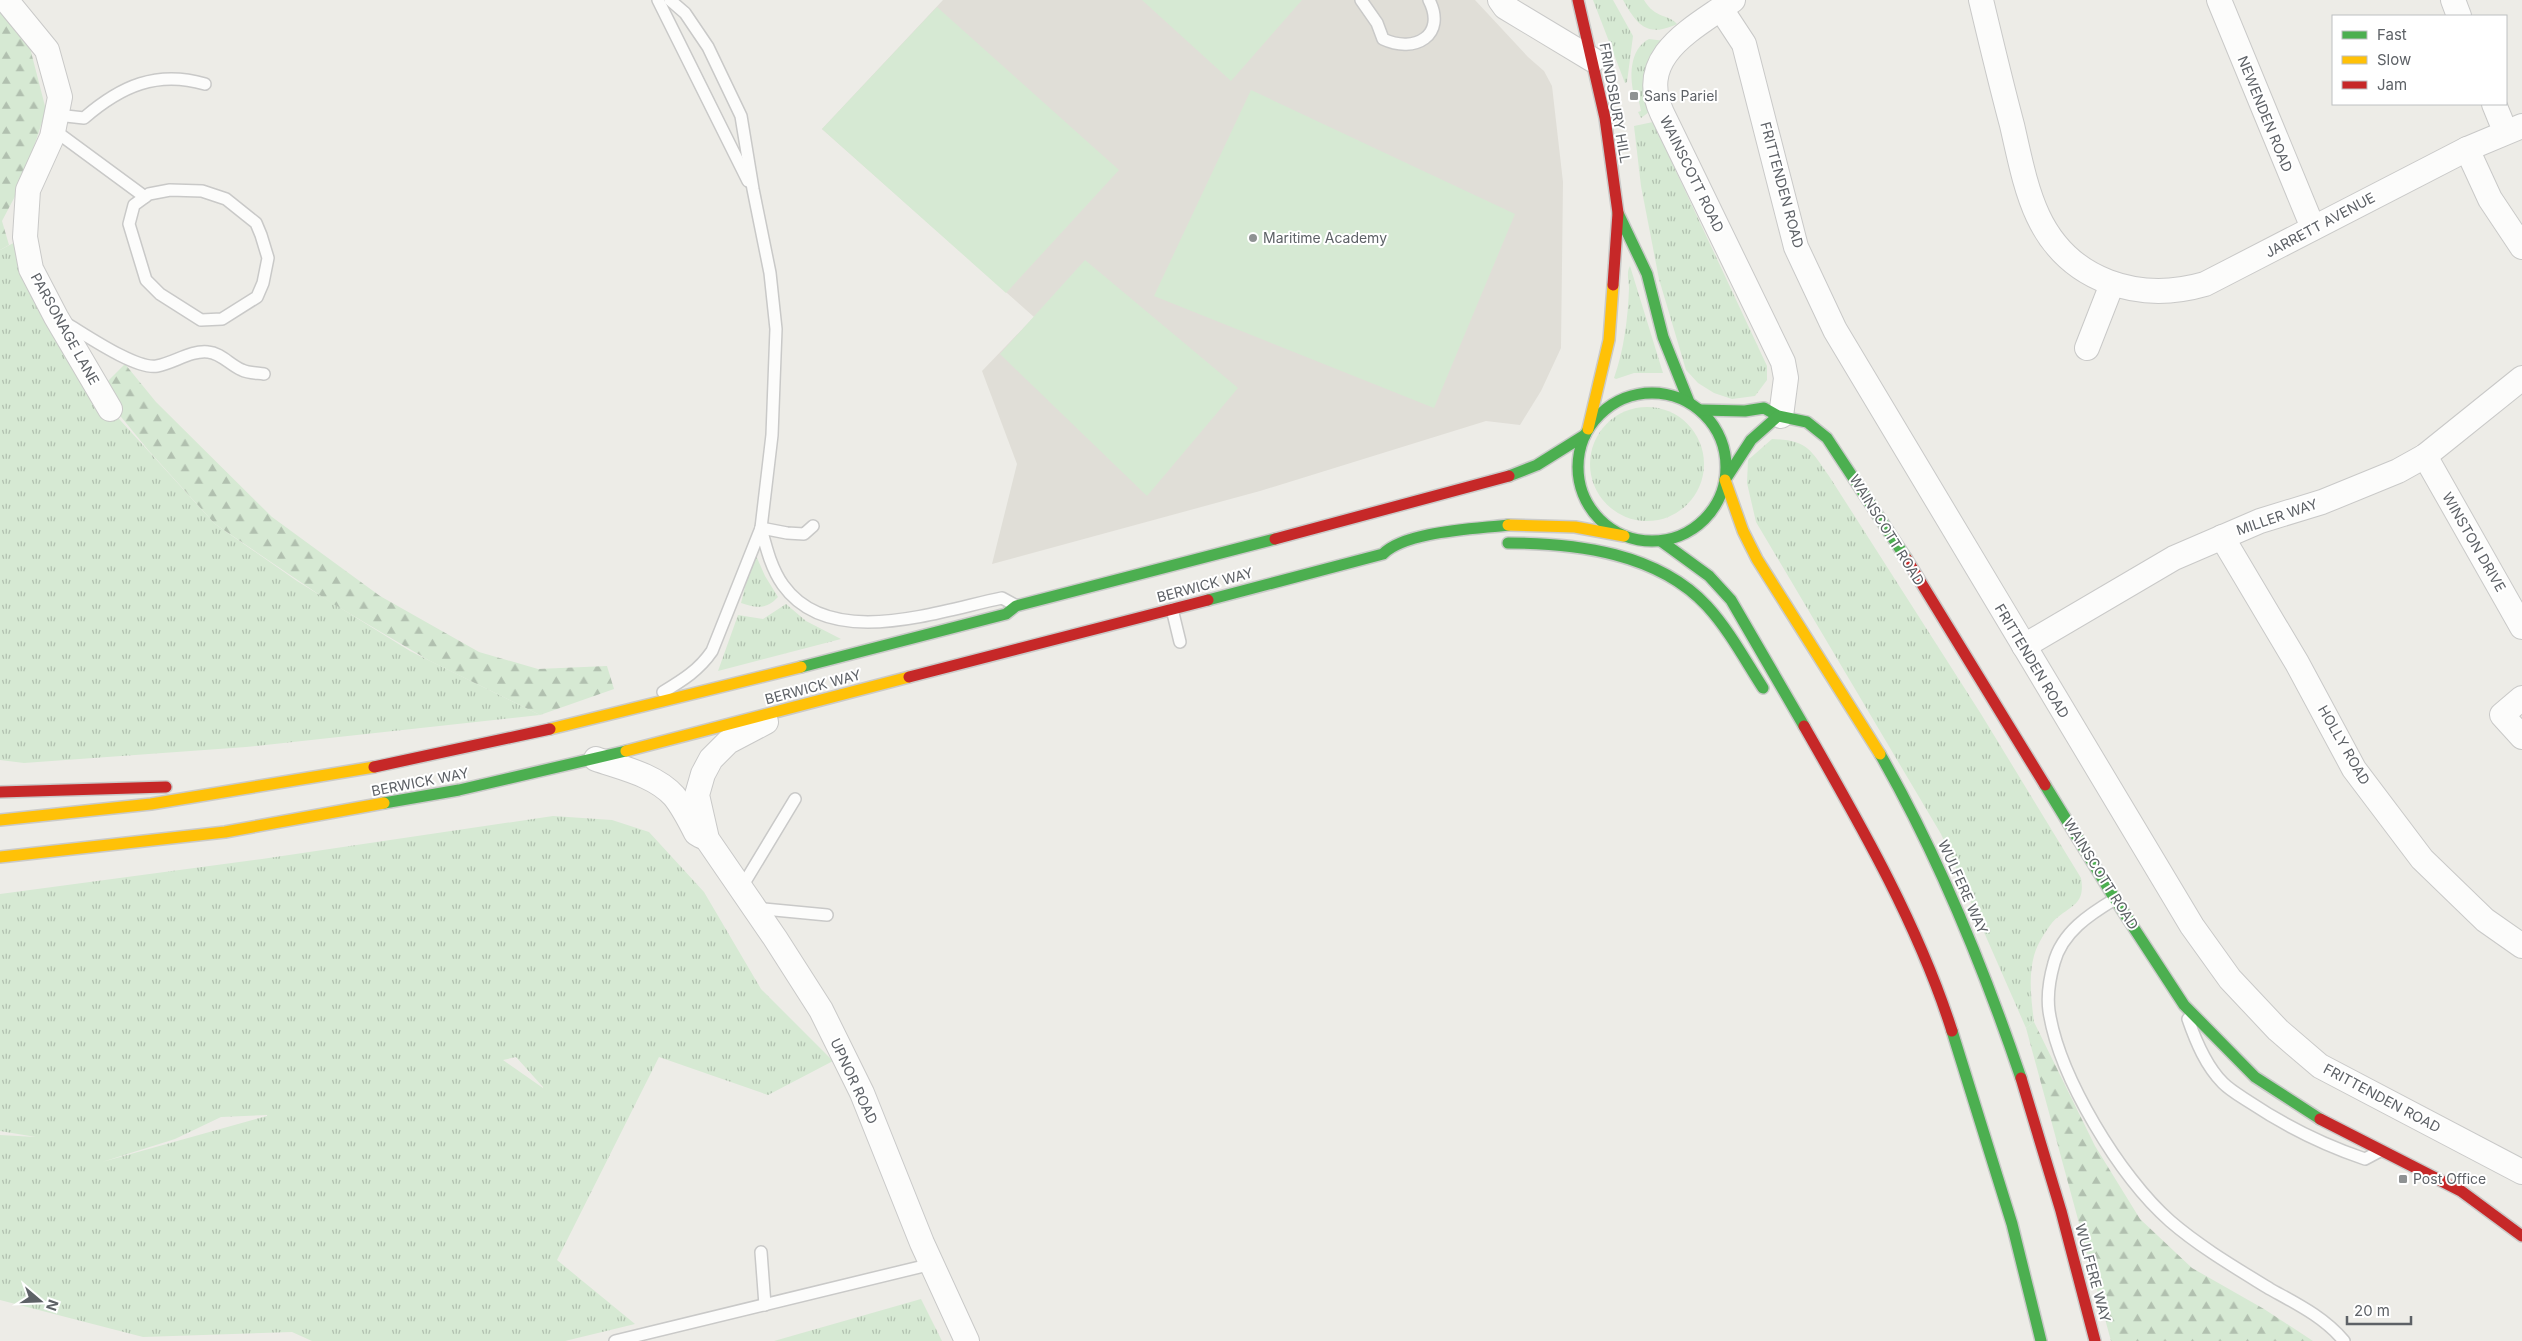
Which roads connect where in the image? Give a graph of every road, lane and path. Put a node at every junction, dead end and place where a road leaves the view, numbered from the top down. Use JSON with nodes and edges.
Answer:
{"nodes":[{"id":1,"x":6,"y":0,"type":"edge"},
{"id":2,"x":658,"y":0,"type":"edge"},
{"id":3,"x":670,"y":0,"type":"edge"},
{"id":4,"x":1361,"y":0,"type":"edge"},
{"id":5,"x":1429,"y":0,"type":"edge"},
{"id":6,"x":1500,"y":0,"type":"edge"},
{"id":7,"x":1578,"y":0,"type":"edge"},
{"id":8,"x":1981,"y":0,"type":"edge"},
{"id":9,"x":2219,"y":0,"type":"edge"},
{"id":10,"x":2453,"y":0,"type":"edge"},
{"id":11,"x":1727,"y":4,"type":"edge"},
{"id":12,"x":2459,"y":15,"type":"edge"},
{"id":13,"x":1593,"y":60,"type":"junction"},
{"id":14,"x":205,"y":84,"type":"dead end"},
{"id":15,"x":2495,"y":105,"type":"edge"},
{"id":16,"x":55,"y":122,"type":"junction"},
{"id":17,"x":2513,"y":128,"type":"edge"},
{"id":18,"x":2467,"y":149,"type":"junction"},
{"id":19,"x":753,"y":190,"type":"junction"},
{"id":20,"x":145,"y":197,"type":"junction"},
{"id":21,"x":1618,"y":213,"type":"junction"},
{"id":22,"x":2313,"y":228,"type":"junction"},
{"id":23,"x":2522,"y":247,"type":"edge"},
{"id":24,"x":2112,"y":284,"type":"junction"},
{"id":25,"x":56,"y":317,"type":"junction"},
{"id":26,"x":2088,"y":348,"type":"dead end"},
{"id":27,"x":264,"y":374,"type":"dead end"},
{"id":28,"x":2522,"y":378,"type":"edge"},
{"id":29,"x":1689,"y":402,"type":"junction"},
{"id":30,"x":110,"y":409,"type":"dead end"},
{"id":31,"x":1700,"y":410,"type":"junction"},
{"id":32,"x":1780,"y":416,"type":"junction"},
{"id":33,"x":1587,"y":432,"type":"junction"},
{"id":34,"x":2425,"y":456,"type":"junction"},
{"id":35,"x":1725,"y":480,"type":"junction"},
{"id":36,"x":813,"y":526,"type":"dead end"},
{"id":37,"x":761,"y":528,"type":"junction"},
{"id":38,"x":1624,"y":536,"type":"junction"},
{"id":39,"x":2222,"y":537,"type":"junction"},
{"id":40,"x":1661,"y":541,"type":"junction"},
{"id":41,"x":1498,"y":543,"type":"dead end"},
{"id":42,"x":1410,"y":553,"type":"dead end"},
{"id":43,"x":1383,"y":554,"type":"junction"},
{"id":44,"x":1016,"y":606,"type":"junction"},
{"id":45,"x":1172,"y":609,"type":"junction"},
{"id":46,"x":2522,"y":627,"type":"edge"},
{"id":47,"x":1180,"y":642,"type":"dead end"},
{"id":48,"x":2024,"y":646,"type":"junction"},
{"id":49,"x":1768,"y":696,"type":"dead end"},
{"id":50,"x":2522,"y":698,"type":"edge"},
{"id":51,"x":643,"y":705,"type":"junction"},
{"id":52,"x":794,"y":707,"type":"junction"},
{"id":53,"x":1794,"y":733,"type":"dead end"},
{"id":54,"x":2522,"y":737,"type":"edge"},
{"id":55,"x":596,"y":759,"type":"junction"},
{"id":56,"x":299,"y":781,"type":"junction"},
{"id":57,"x":0,"y":792,"type":"edge"},
{"id":58,"x":795,"y":799,"type":"dead end"},
{"id":59,"x":1850,"y":807,"type":"junction"},
{"id":60,"x":0,"y":820,"type":"edge"},
{"id":61,"x":707,"y":839,"type":"junction"},
{"id":62,"x":0,"y":857,"type":"edge"},
{"id":63,"x":740,"y":890,"type":"junction"},
{"id":64,"x":2115,"y":899,"type":"junction"},
{"id":65,"x":759,"y":915,"type":"junction"},
{"id":66,"x":827,"y":915,"type":"dead end"},
{"id":67,"x":2522,"y":946,"type":"edge"},
{"id":68,"x":2184,"y":1005,"type":"junction"},
{"id":69,"x":2381,"y":1151,"type":"junction"},
{"id":70,"x":2522,"y":1172,"type":"edge"},
{"id":71,"x":2522,"y":1236,"type":"edge"},
{"id":72,"x":761,"y":1252,"type":"dead end"},
{"id":73,"x":932,"y":1264,"type":"junction"},
{"id":74,"x":765,"y":1304,"type":"junction"},
{"id":75,"x":615,"y":1341,"type":"edge"},
{"id":76,"x":967,"y":1341,"type":"edge"},
{"id":77,"x":2041,"y":1341,"type":"edge"},
{"id":78,"x":2095,"y":1341,"type":"edge"},
{"id":79,"x":2344,"y":1341,"type":"edge"}],
"edges":[{"from":1,"to":16,"type":"street","name":"PARSONAGE LANE"},
{"from":2,"to":19,"type":"lane"},
{"from":3,"to":19,"type":"lane"},
{"from":4,"to":5,"type":"lane"},
{"from":6,"to":13,"type":"street"},
{"from":7,"to":13,"type":"main road","name":"FRINDSBURY HILL"},
{"from":8,"to":24,"type":"street","name":"JARRETT AVENUE"},
{"from":9,"to":22,"type":"street","name":"NEWENDEN ROAD"},
{"from":10,"to":12,"type":"street"},
{"from":11,"to":32,"type":"street","name":"WAINSCOTT ROAD"},
{"from":11,"to":48,"type":"street","name":"FRITTENDEN ROAD"},
{"from":13,"to":21,"type":"main road","name":"FRINDSBURY HILL"},
{"from":14,"to":16,"type":"lane"},
{"from":15,"to":17,"type":"street"},
{"from":16,"to":20,"type":"lane"},
{"from":16,"to":25,"type":"street","name":"PARSONAGE LANE"},
{"from":17,"to":18,"type":"street","name":"JARRETT AVENUE"},
{"from":18,"to":22,"type":"street","name":"JARRETT AVENUE"},
{"from":18,"to":23,"type":"street"},
{"from":19,"to":37,"type":"lane"},
{"from":20,"to":20,"type":"lane"},
{"from":21,"to":29,"type":"main road","name":"FRINDSBURY HILL"},
{"from":21,"to":33,"type":"main road","name":"FRINDSBURY HILL"},
{"from":22,"to":24,"type":"street","name":"JARRETT AVENUE"},
{"from":24,"to":26,"type":"street"},
{"from":25,"to":27,"type":"lane"},
{"from":25,"to":30,"type":"street","name":"PARSONAGE LANE"},
{"from":28,"to":34,"type":"street","name":"MILLER WAY"},
{"from":29,"to":31,"type":"main road"},
{"from":29,"to":33,"type":"main road"},
{"from":31,"to":32,"type":"main road","name":"WAINSCOTT ROAD"},
{"from":31,"to":35,"type":"main road"},
{"from":32,"to":35,"type":"main road"},
{"from":32,"to":64,"type":"main road","name":"WAINSCOTT ROAD"},
{"from":33,"to":38,"type":"main road"},
{"from":33,"to":44,"type":"main road","name":"BERWICK WAY"},
{"from":34,"to":39,"type":"street","name":"MILLER WAY"},
{"from":34,"to":46,"type":"street","name":"WINSTON DRIVE"},
{"from":35,"to":40,"type":"main road"},
{"from":35,"to":78,"type":"main road","name":"WULFERE WAY"},
{"from":36,"to":37,"type":"lane"},
{"from":37,"to":44,"type":"lane"},
{"from":37,"to":51,"type":"lane"},
{"from":38,"to":40,"type":"main road"},
{"from":38,"to":43,"type":"main road","name":"BERWICK WAY"},
{"from":39,"to":48,"type":"street","name":"MILLER WAY"},
{"from":39,"to":67,"type":"street","name":"HOLLY ROAD"},
{"from":40,"to":59,"type":"main road"},
{"from":41,"to":49,"type":"main road"},
{"from":42,"to":43,"type":"main road"},
{"from":43,"to":45,"type":"main road","name":"BERWICK WAY"},
{"from":44,"to":51,"type":"main road","name":"BERWICK WAY"},
{"from":45,"to":47,"type":"lane"},
{"from":45,"to":52,"type":"main road","name":"BERWICK WAY"},
{"from":48,"to":70,"type":"street","name":"FRITTENDEN ROAD"},
{"from":50,"to":54,"type":"street"},
{"from":51,"to":56,"type":"main road","name":"BERWICK WAY"},
{"from":52,"to":55,"type":"main road","name":"BERWICK WAY"},
{"from":52,"to":61,"type":"street"},
{"from":53,"to":59,"type":"main road"},
{"from":55,"to":61,"type":"street"},
{"from":55,"to":62,"type":"main road","name":"BERWICK WAY"},
{"from":56,"to":57,"type":"main road"},
{"from":56,"to":60,"type":"main road","name":"BERWICK WAY"},
{"from":58,"to":63,"type":"lane"},
{"from":59,"to":77,"type":"main road"},
{"from":61,"to":63,"type":"street","name":"UPNOR ROAD"},
{"from":63,"to":65,"type":"street","name":"UPNOR ROAD"},
{"from":64,"to":68,"type":"main road","name":"WAINSCOTT ROAD"},
{"from":64,"to":79,"type":"lane"},
{"from":65,"to":66,"type":"lane"},
{"from":65,"to":73,"type":"street","name":"UPNOR ROAD"},
{"from":68,"to":69,"type":"main road","name":"WAINSCOTT ROAD"},
{"from":68,"to":69,"type":"lane"},
{"from":69,"to":71,"type":"main road","name":"WAINSCOTT ROAD"},
{"from":72,"to":74,"type":"lane"},
{"from":73,"to":74,"type":"lane"},
{"from":73,"to":76,"type":"street","name":"UPNOR ROAD"},
{"from":74,"to":75,"type":"lane"}]}
